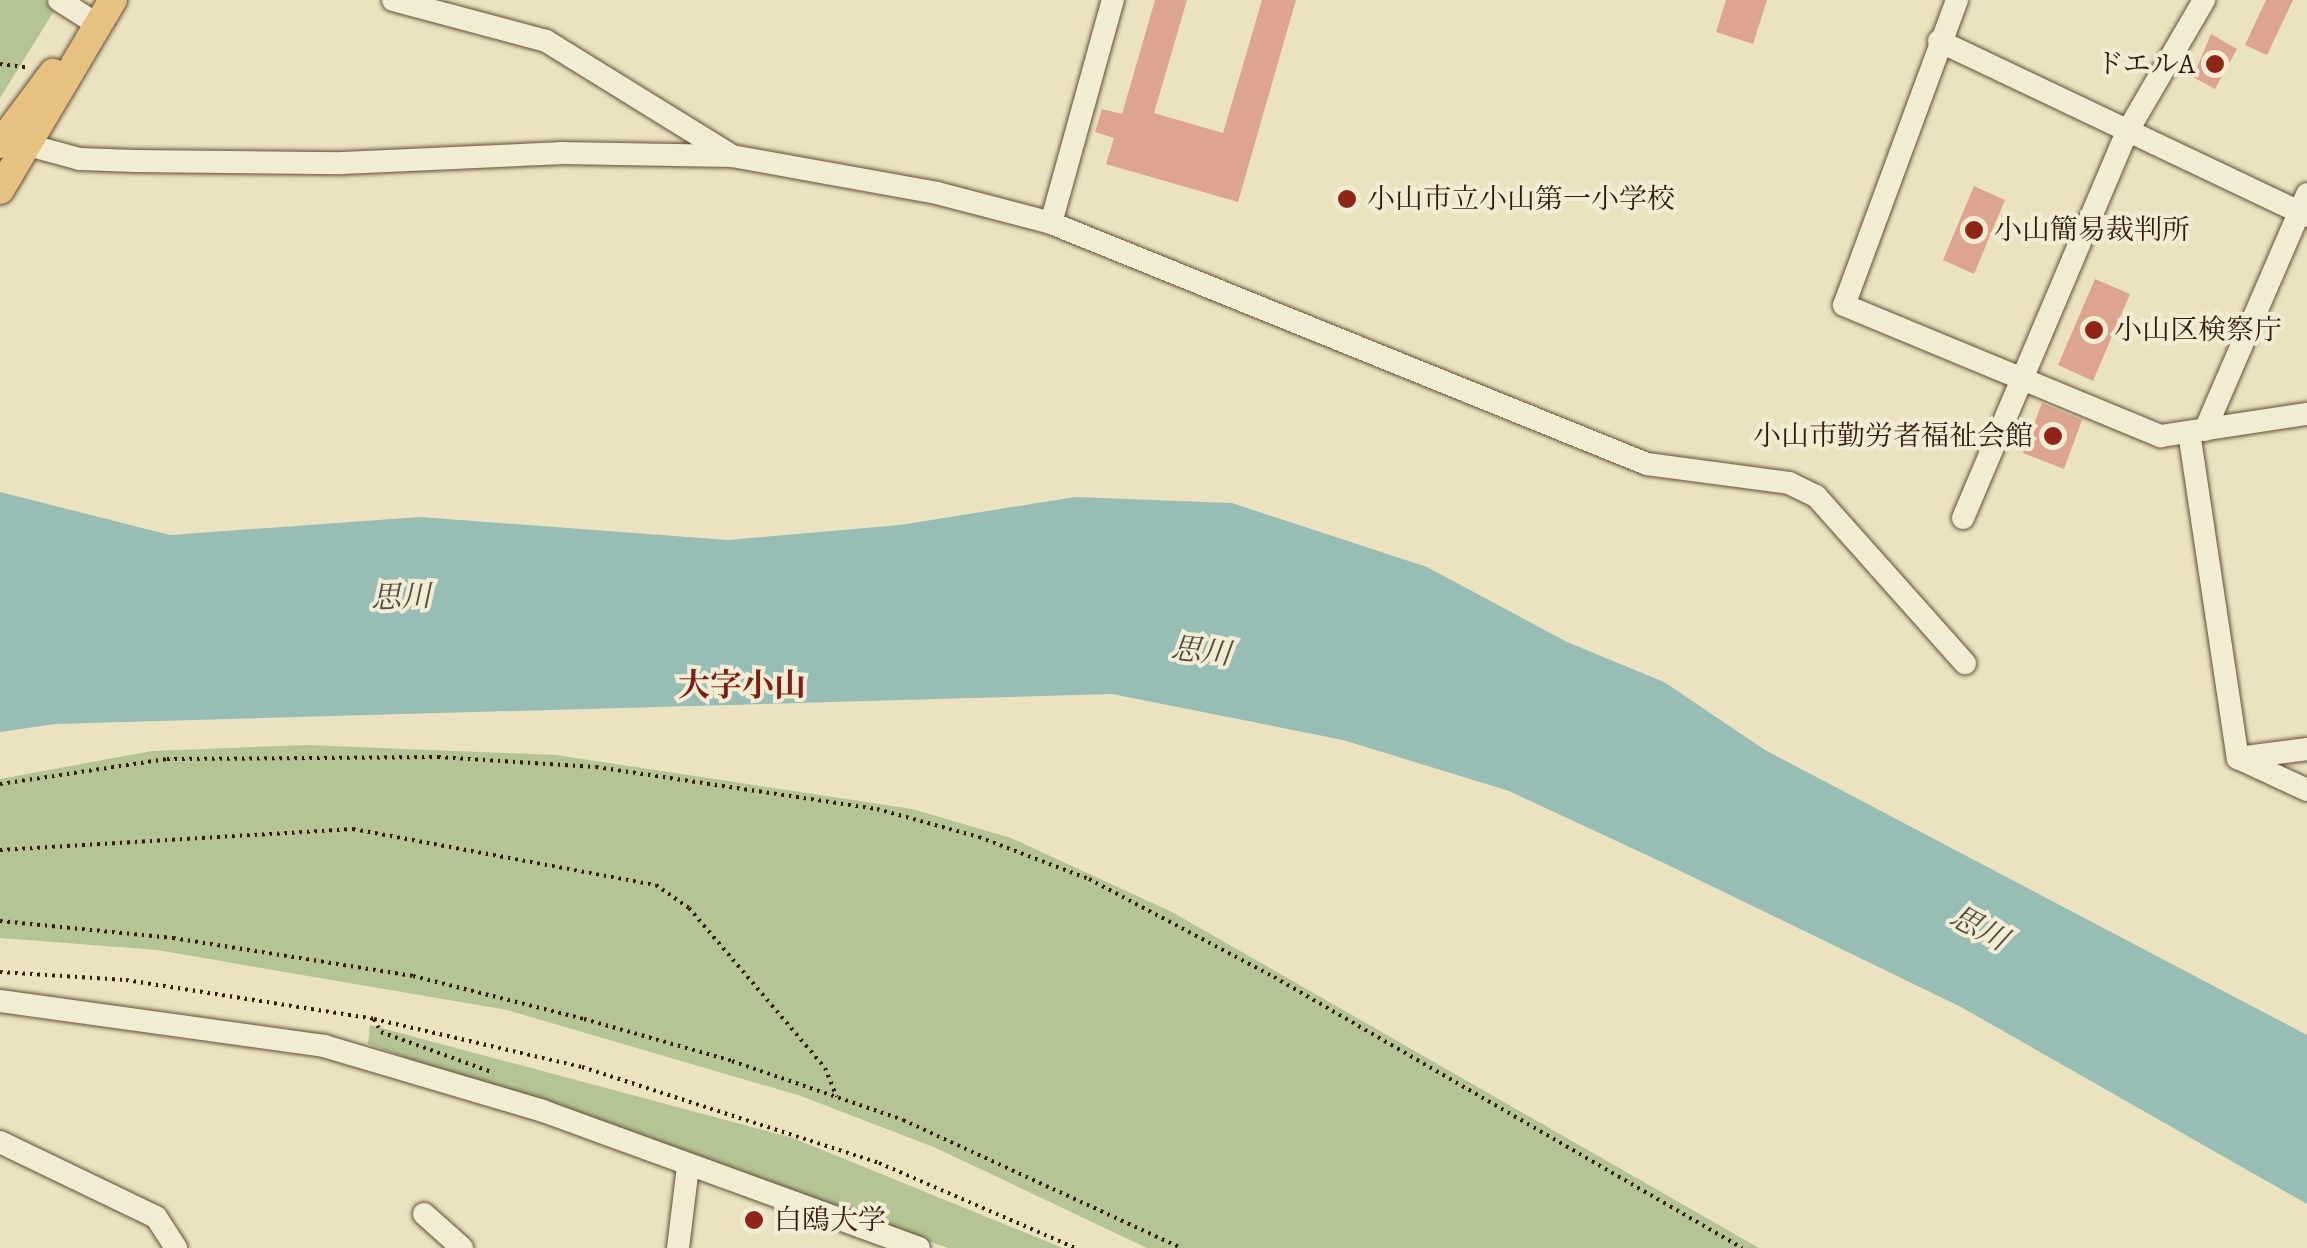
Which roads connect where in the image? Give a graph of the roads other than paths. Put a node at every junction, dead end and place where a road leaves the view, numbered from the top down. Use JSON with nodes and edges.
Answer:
{"nodes":[{"id":1,"x":59,"y":0,"type":"edge"},
{"id":2,"x":114,"y":0,"type":"edge"},
{"id":3,"x":394,"y":0,"type":"edge"},
{"id":4,"x":1113,"y":0,"type":"edge"},
{"id":5,"x":1957,"y":0,"type":"edge"},
{"id":6,"x":2204,"y":0,"type":"edge"},
{"id":7,"x":98,"y":15,"type":"edge"},
{"id":8,"x":1938,"y":41,"type":"junction"},
{"id":9,"x":2127,"y":132,"type":"junction"},
{"id":10,"x":15,"y":151,"type":"edge"},
{"id":11,"x":732,"y":156,"type":"junction"},
{"id":12,"x":0,"y":190,"type":"edge"},
{"id":13,"x":2304,"y":207,"type":"edge"},
{"id":14,"x":1051,"y":223,"type":"junction"},
{"id":15,"x":2018,"y":381,"type":"junction"},
{"id":16,"x":2307,"y":414,"type":"edge"},
{"id":17,"x":2197,"y":431,"type":"junction"},
{"id":18,"x":1963,"y":518,"type":"dead end"},
{"id":19,"x":1965,"y":663,"type":"dead end"},
{"id":20,"x":2307,"y":749,"type":"edge"},
{"id":21,"x":2238,"y":758,"type":"junction"},
{"id":22,"x":2307,"y":790,"type":"edge"},
{"id":23,"x":0,"y":1001,"type":"edge"},
{"id":24,"x":0,"y":1142,"type":"edge"},
{"id":25,"x":688,"y":1166,"type":"junction"},
{"id":26,"x":424,"y":1214,"type":"dead end"},
{"id":27,"x":176,"y":1248,"type":"edge"},
{"id":28,"x":462,"y":1248,"type":"edge"},
{"id":29,"x":678,"y":1248,"type":"edge"},
{"id":30,"x":918,"y":1248,"type":"edge"}],
"edges":[{"from":1,"to":7,"type":"street"},
{"from":2,"to":7,"type":"main road"},
{"from":3,"to":11,"type":"street"},
{"from":4,"to":14,"type":"street"},
{"from":5,"to":8,"type":"street"},
{"from":6,"to":9,"type":"street"},
{"from":7,"to":10,"type":"main road"},
{"from":8,"to":9,"type":"street"},
{"from":8,"to":15,"type":"street"},
{"from":9,"to":13,"type":"street"},
{"from":9,"to":15,"type":"street"},
{"from":10,"to":11,"type":"street"},
{"from":10,"to":12,"type":"main road"},
{"from":11,"to":14,"type":"street"},
{"from":13,"to":17,"type":"street"},
{"from":14,"to":19,"type":"street"},
{"from":15,"to":17,"type":"street"},
{"from":15,"to":18,"type":"street"},
{"from":16,"to":17,"type":"street"},
{"from":17,"to":21,"type":"street"},
{"from":20,"to":21,"type":"street"},
{"from":21,"to":22,"type":"street"},
{"from":23,"to":25,"type":"street"},
{"from":24,"to":27,"type":"street"},
{"from":25,"to":29,"type":"street"},
{"from":25,"to":30,"type":"street"},
{"from":26,"to":28,"type":"street"}]}
